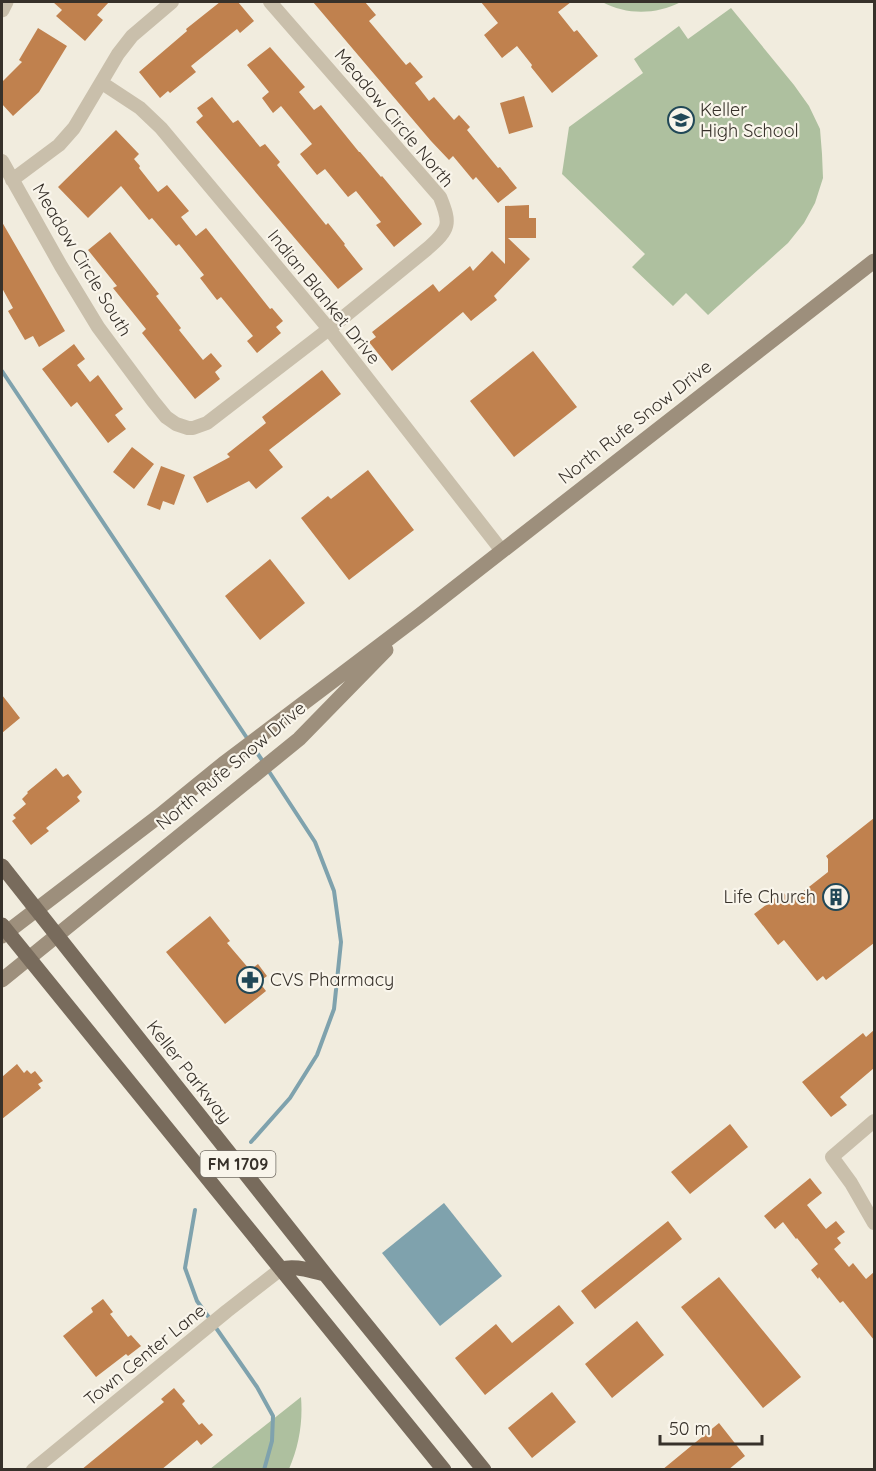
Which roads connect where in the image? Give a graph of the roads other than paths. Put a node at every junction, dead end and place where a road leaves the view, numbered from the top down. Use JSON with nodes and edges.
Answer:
{"nodes":[{"id":1,"x":6,"y":2,"type":"edge"},
{"id":2,"x":172,"y":2,"type":"edge"},
{"id":3,"x":270,"y":2,"type":"edge"},
{"id":4,"x":2,"y":10,"type":"edge"},
{"id":5,"x":102,"y":83,"type":"junction"},
{"id":6,"x":2,"y":161,"type":"edge"},
{"id":7,"x":12,"y":180,"type":"junction"},
{"id":8,"x":874,"y":261,"type":"edge"},
{"id":9,"x":329,"y":328,"type":"junction"},
{"id":10,"x":502,"y":551,"type":"junction"},
{"id":11,"x":420,"y":615,"type":"junction"},
{"id":12,"x":159,"y":816,"type":"junction"},
{"id":13,"x":176,"y":839,"type":"junction"},
{"id":14,"x":2,"y":866,"type":"edge"},
{"id":15,"x":36,"y":910,"type":"junction"},
{"id":16,"x":3,"y":931,"type":"edge"},
{"id":17,"x":57,"y":936,"type":"junction"},
{"id":18,"x":28,"y":958,"type":"junction"},
{"id":19,"x":2,"y":980,"type":"edge"},
{"id":20,"x":874,"y":1121,"type":"edge"},
{"id":21,"x":874,"y":1223,"type":"edge"},
{"id":22,"x":281,"y":1269,"type":"junction"},
{"id":23,"x":325,"y":1274,"type":"junction"},
{"id":24,"x":33,"y":1470,"type":"edge"},
{"id":25,"x":444,"y":1470,"type":"edge"},
{"id":26,"x":484,"y":1470,"type":"edge"}],
"edges":[{"from":1,"to":4,"type":"street"},
{"from":2,"to":5,"type":"street"},
{"from":3,"to":9,"type":"street","name":"Meadow Circle North"},
{"from":5,"to":7,"type":"street"},
{"from":5,"to":9,"type":"street","name":"Indian Blanket Drive"},
{"from":6,"to":7,"type":"street","name":"Meadow Circle South"},
{"from":7,"to":9,"type":"street","name":"Meadow Circle South"},
{"from":8,"to":10,"type":"main road","name":"North Rufe Snow Drive"},
{"from":9,"to":10,"type":"street","name":"Indian Blanket Drive"},
{"from":10,"to":11,"type":"main road","name":"North Rufe Snow Drive"},
{"from":11,"to":12,"type":"main road","name":"North Rufe Snow Drive"},
{"from":11,"to":13,"type":"main road","name":"North Rufe Snow Drive"},
{"from":12,"to":13,"type":"main road"},
{"from":12,"to":15,"type":"main road","name":"North Rufe Snow Drive"},
{"from":13,"to":17,"type":"main road","name":"North Rufe Snow Drive"},
{"from":14,"to":15,"type":"main road","name":"Keller Parkway","number":"FM 1709"},
{"from":15,"to":16,"type":"main road","name":"North Rufe Snow Drive"},
{"from":15,"to":17,"type":"main road","name":"Keller Parkway","number":"FM 1709"},
{"from":16,"to":18,"type":"main road","number":"FM 1709"},
{"from":17,"to":18,"type":"main road","name":"North Rufe Snow Drive"},
{"from":17,"to":23,"type":"main road","name":"Keller Parkway","number":"FM 1709"},
{"from":18,"to":19,"type":"main road","name":"North Rufe Snow Drive"},
{"from":18,"to":22,"type":"main road","number":"FM 1709"},
{"from":20,"to":21,"type":"street"},
{"from":22,"to":23,"type":"main road"},
{"from":22,"to":24,"type":"street","name":"Town Center Lane"},
{"from":22,"to":25,"type":"main road","number":"FM 1709"},
{"from":23,"to":26,"type":"main road","name":"Keller Parkway","number":"FM 1709"}]}
